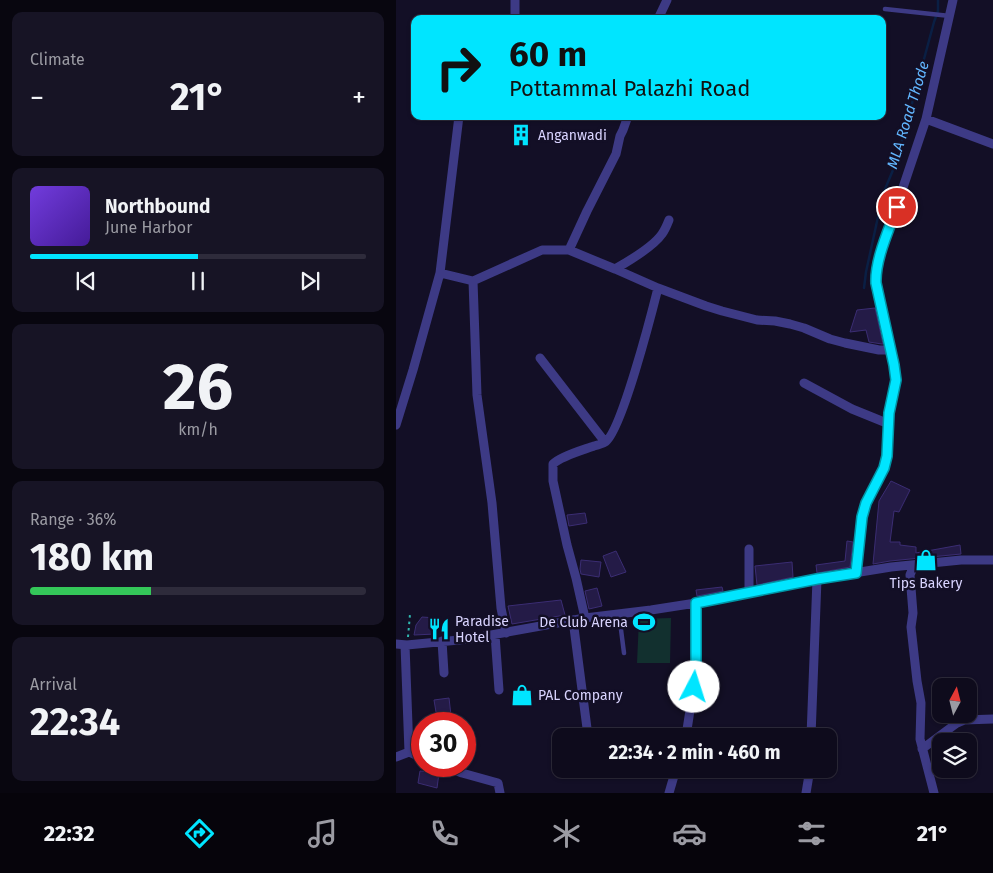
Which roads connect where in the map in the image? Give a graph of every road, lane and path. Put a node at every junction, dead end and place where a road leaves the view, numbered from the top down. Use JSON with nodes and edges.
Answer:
{"nodes":[{"id":1,"x":515,"y":0,"type":"edge"},
{"id":2,"x":666,"y":0,"type":"edge"},
{"id":3,"x":953,"y":0,"type":"edge"},
{"id":4,"x":885,"y":9,"type":"dead end"},
{"id":5,"x":515,"y":15,"type":"edge"},
{"id":6,"x":660,"y":15,"type":"edge"},
{"id":7,"x":950,"y":16,"type":"junction"},
{"id":8,"x":926,"y":119,"type":"junction"},
{"id":9,"x":459,"y":120,"type":"edge"},
{"id":10,"x":627,"y":120,"type":"edge"},
{"id":11,"x":993,"y":144,"type":"edge"},
{"id":12,"x":669,"y":220,"type":"dead end"},
{"id":13,"x":569,"y":250,"type":"junction"},
{"id":14,"x":614,"y":269,"type":"junction"},
{"id":15,"x":440,"y":273,"type":"junction"},
{"id":16,"x":473,"y":281,"type":"junction"},
{"id":17,"x":658,"y":288,"type":"junction"},
{"id":18,"x":890,"y":350,"type":"junction"},
{"id":19,"x":540,"y":358,"type":"dead end"},
{"id":20,"x":804,"y":383,"type":"dead end"},
{"id":21,"x":889,"y":424,"type":"junction"},
{"id":22,"x":396,"y":425,"type":"edge"},
{"id":23,"x":605,"y":442,"type":"junction"},
{"id":24,"x":749,"y":549,"type":"dead end"},
{"id":25,"x":993,"y":560,"type":"edge"},
{"id":26,"x":914,"y":565,"type":"junction"},
{"id":27,"x":856,"y":573,"type":"junction"},
{"id":28,"x":817,"y":579,"type":"junction"},
{"id":29,"x":749,"y":592,"type":"junction"},
{"id":30,"x":696,"y":603,"type":"junction"},
{"id":31,"x":505,"y":604,"type":"dead end"},
{"id":32,"x":410,"y":614,"type":"dead end"},
{"id":33,"x":619,"y":614,"type":"junction"},
{"id":34,"x":585,"y":618,"type":"junction"},
{"id":35,"x":573,"y":620,"type":"junction"},
{"id":36,"x":508,"y":632,"type":"junction"},
{"id":37,"x":495,"y":634,"type":"junction"},
{"id":38,"x":442,"y":641,"type":"junction"},
{"id":39,"x":403,"y":644,"type":"edge"},
{"id":40,"x":624,"y":653,"type":"dead end"},
{"id":41,"x":444,"y":673,"type":"dead end"},
{"id":42,"x":500,"y":690,"type":"dead end"},
{"id":43,"x":993,"y":719,"type":"edge"},
{"id":44,"x":587,"y":728,"type":"edge"},
{"id":45,"x":687,"y":728,"type":"edge"},
{"id":46,"x":812,"y":728,"type":"edge"},
{"id":47,"x":922,"y":749,"type":"junction"},
{"id":48,"x":409,"y":752,"type":"joint"},
{"id":49,"x":396,"y":757,"type":"edge"},
{"id":50,"x":476,"y":777,"type":"edge"},
{"id":51,"x":673,"y":778,"type":"edge"},
{"id":52,"x":808,"y":778,"type":"edge"},
{"id":53,"x":500,"y":793,"type":"edge"},
{"id":54,"x":669,"y":793,"type":"edge"},
{"id":55,"x":806,"y":793,"type":"edge"},
{"id":56,"x":934,"y":793,"type":"edge"}],
"edges":[{"from":1,"to":5,"type":"street"},
{"from":2,"to":6,"type":"street"},
{"from":3,"to":7,"type":"street"},
{"from":4,"to":7,"type":"lane"},
{"from":7,"to":8,"type":"street"},
{"from":8,"to":11,"type":"street"},
{"from":8,"to":18,"type":"street"},
{"from":9,"to":15,"type":"street"},
{"from":10,"to":13,"type":"street"},
{"from":12,"to":14,"type":"street"},
{"from":13,"to":14,"type":"street"},
{"from":13,"to":16,"type":"street"},
{"from":14,"to":17,"type":"street"},
{"from":15,"to":16,"type":"street"},
{"from":15,"to":22,"type":"street"},
{"from":16,"to":36,"type":"street"},
{"from":17,"to":18,"type":"street"},
{"from":17,"to":23,"type":"street"},
{"from":18,"to":21,"type":"street"},
{"from":19,"to":23,"type":"street"},
{"from":20,"to":21,"type":"street"},
{"from":21,"to":27,"type":"street"},
{"from":23,"to":34,"type":"street"},
{"from":24,"to":29,"type":"street"},
{"from":25,"to":26,"type":"street"},
{"from":26,"to":27,"type":"street"},
{"from":26,"to":47,"type":"street"},
{"from":27,"to":28,"type":"street"},
{"from":28,"to":29,"type":"street"},
{"from":28,"to":46,"type":"street"},
{"from":29,"to":30,"type":"street"},
{"from":30,"to":33,"type":"street"},
{"from":30,"to":45,"type":"street"},
{"from":31,"to":36,"type":"lane"},
{"from":32,"to":39,"type":"path"},
{"from":33,"to":34,"type":"street"},
{"from":33,"to":40,"type":"lane"},
{"from":34,"to":35,"type":"street"},
{"from":35,"to":36,"type":"street"},
{"from":35,"to":44,"type":"street"},
{"from":36,"to":37,"type":"street"},
{"from":37,"to":38,"type":"street"},
{"from":37,"to":42,"type":"street"},
{"from":38,"to":39,"type":"street"},
{"from":38,"to":41,"type":"street"},
{"from":39,"to":48,"type":"street"},
{"from":43,"to":47,"type":"street"},
{"from":47,"to":56,"type":"street"},
{"from":48,"to":49,"type":"street"},
{"from":50,"to":53,"type":"street"},
{"from":51,"to":54,"type":"street"},
{"from":52,"to":55,"type":"street"}]}
